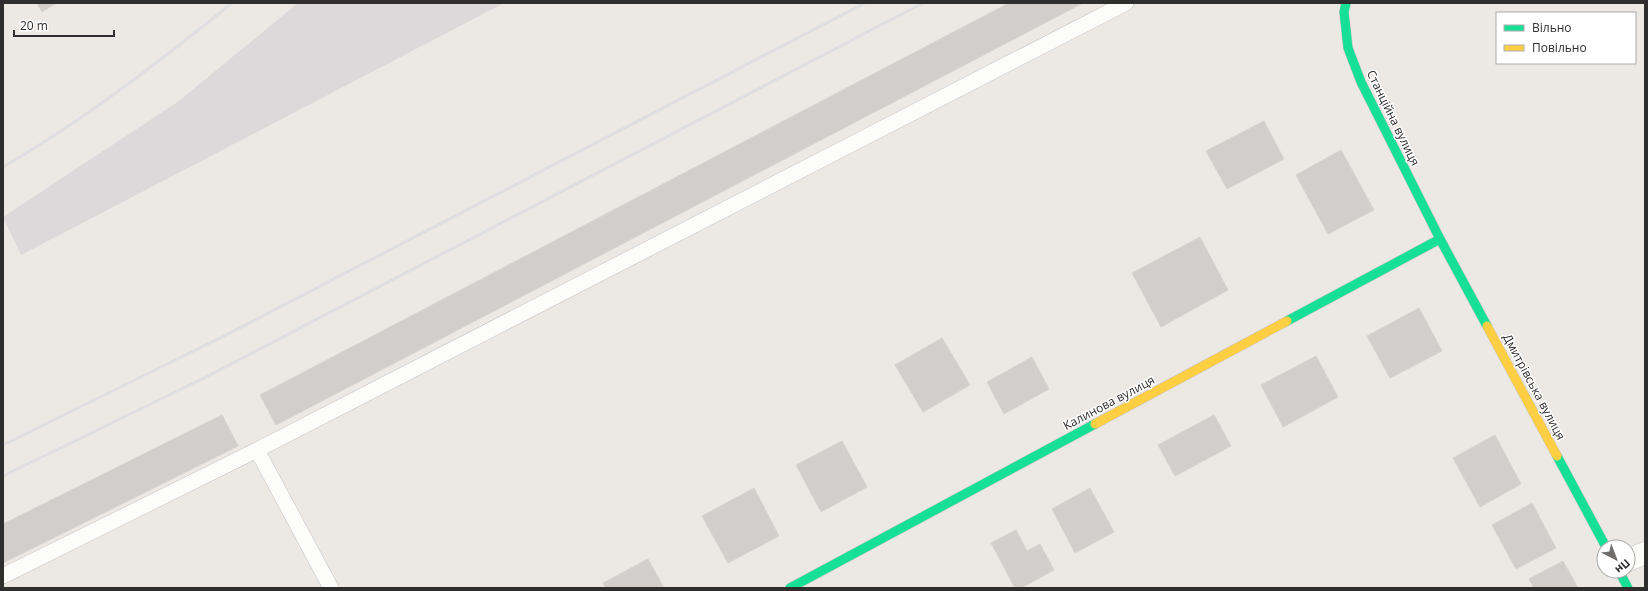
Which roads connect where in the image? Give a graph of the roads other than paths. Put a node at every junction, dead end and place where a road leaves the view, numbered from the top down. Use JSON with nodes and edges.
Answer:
{"nodes":[{"id":1,"x":1126,"y":3,"type":"edge"},
{"id":2,"x":1346,"y":3,"type":"edge"},
{"id":3,"x":1440,"y":239,"type":"junction"},
{"id":4,"x":257,"y":450,"type":"junction"},
{"id":5,"x":1602,"y":539,"type":"edge"},
{"id":6,"x":3,"y":576,"type":"edge"},
{"id":7,"x":1623,"y":579,"type":"edge"},
{"id":8,"x":331,"y":588,"type":"edge"},
{"id":9,"x":790,"y":588,"type":"edge"},
{"id":10,"x":1628,"y":588,"type":"edge"}],
"edges":[{"from":1,"to":4,"type":"lane"},
{"from":2,"to":3,"type":"street","name":"Станційна вулиця"},
{"from":3,"to":5,"type":"street","name":"Дмитрівська вулиця"},
{"from":3,"to":9,"type":"street","name":"Калинова вулиця"},
{"from":4,"to":6,"type":"lane"},
{"from":4,"to":8,"type":"lane"},
{"from":7,"to":10,"type":"street"}]}
